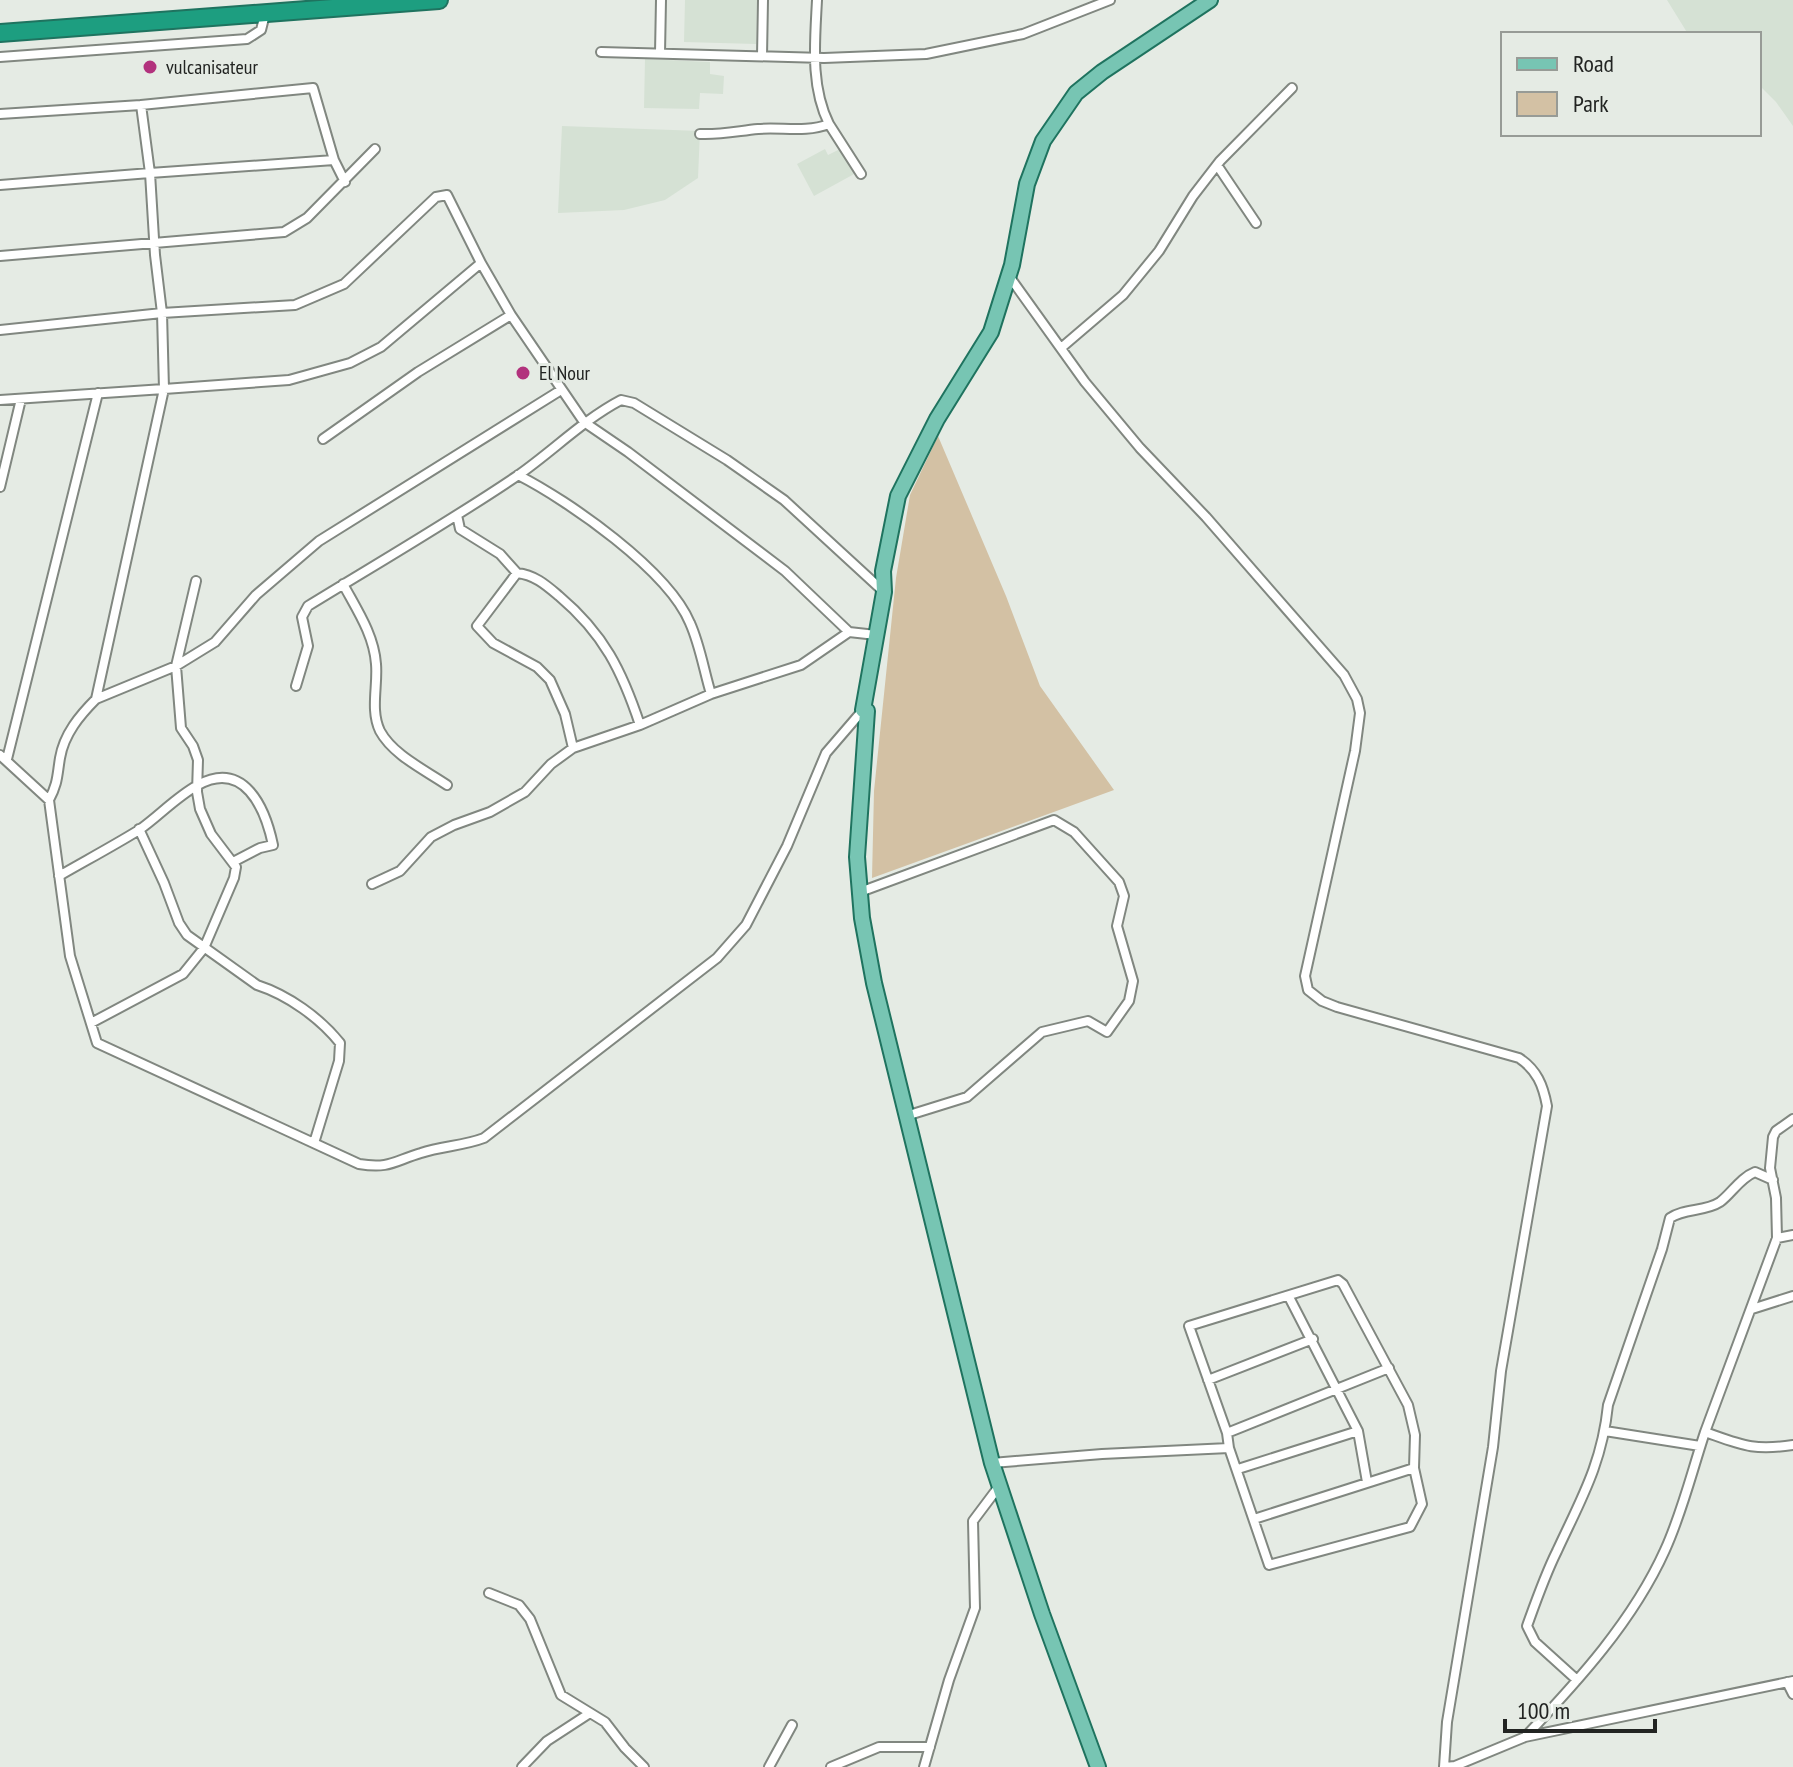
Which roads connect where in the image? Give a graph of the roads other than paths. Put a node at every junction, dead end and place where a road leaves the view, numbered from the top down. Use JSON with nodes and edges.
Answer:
{"nodes":[{"id":1,"x":439,"y":0,"type":"edge"},
{"id":2,"x":661,"y":0,"type":"edge"},
{"id":3,"x":763,"y":0,"type":"edge"},
{"id":4,"x":817,"y":0,"type":"edge"},
{"id":5,"x":1110,"y":0,"type":"edge"},
{"id":6,"x":1210,"y":0,"type":"edge"},
{"id":7,"x":376,"y":3,"type":"edge"},
{"id":8,"x":265,"y":14,"type":"junction"},
{"id":9,"x":122,"y":24,"type":"junction"},
{"id":10,"x":5,"y":33,"type":"edge"},
{"id":11,"x":123,"y":48,"type":"junction"},
{"id":12,"x":601,"y":52,"type":"dead end"},
{"id":13,"x":660,"y":53,"type":"junction"},
{"id":14,"x":12,"y":56,"type":"junction"},
{"id":15,"x":762,"y":56,"type":"junction"},
{"id":16,"x":0,"y":57,"type":"edge"},
{"id":17,"x":815,"y":58,"type":"junction"},
{"id":18,"x":1292,"y":88,"type":"dead end"},
{"id":19,"x":141,"y":105,"type":"junction"},
{"id":20,"x":0,"y":114,"type":"edge"},
{"id":21,"x":829,"y":124,"type":"junction"},
{"id":22,"x":700,"y":134,"type":"dead end"},
{"id":23,"x":375,"y":149,"type":"dead end"},
{"id":24,"x":334,"y":160,"type":"junction"},
{"id":25,"x":1217,"y":165,"type":"junction"},
{"id":26,"x":150,"y":173,"type":"junction"},
{"id":27,"x":861,"y":174,"type":"dead end"},
{"id":28,"x":345,"y":182,"type":"junction"},
{"id":29,"x":0,"y":185,"type":"edge"},
{"id":30,"x":1256,"y":223,"type":"dead end"},
{"id":31,"x":155,"y":245,"type":"junction"},
{"id":32,"x":0,"y":256,"type":"edge"},
{"id":33,"x":481,"y":263,"type":"junction"},
{"id":34,"x":1009,"y":275,"type":"junction"},
{"id":35,"x":162,"y":313,"type":"junction"},
{"id":36,"x":511,"y":315,"type":"junction"},
{"id":37,"x":0,"y":330,"type":"edge"},
{"id":38,"x":1061,"y":348,"type":"junction"},
{"id":39,"x":164,"y":389,"type":"junction"},
{"id":40,"x":561,"y":390,"type":"junction"},
{"id":41,"x":98,"y":393,"type":"junction"},
{"id":42,"x":21,"y":399,"type":"junction"},
{"id":43,"x":0,"y":400,"type":"edge"},
{"id":44,"x":584,"y":422,"type":"junction"},
{"id":45,"x":323,"y":439,"type":"dead end"},
{"id":46,"x":518,"y":475,"type":"junction"},
{"id":47,"x":0,"y":487,"type":"edge"},
{"id":48,"x":457,"y":515,"type":"junction"},
{"id":49,"x":517,"y":573,"type":"junction"},
{"id":50,"x":196,"y":581,"type":"dead end"},
{"id":51,"x":343,"y":584,"type":"junction"},
{"id":52,"x":884,"y":592,"type":"junction"},
{"id":53,"x":849,"y":632,"type":"junction"},
{"id":54,"x":876,"y":635,"type":"junction"},
{"id":55,"x":176,"y":666,"type":"junction"},
{"id":56,"x":296,"y":686,"type":"dead end"},
{"id":57,"x":711,"y":694,"type":"junction"},
{"id":58,"x":96,"y":699,"type":"junction"},
{"id":59,"x":863,"y":710,"type":"junction"},
{"id":60,"x":640,"y":725,"type":"junction"},
{"id":61,"x":573,"y":748,"type":"junction"},
{"id":62,"x":4,"y":757,"type":"edge"},
{"id":63,"x":199,"y":784,"type":"junction"},
{"id":64,"x":447,"y":785,"type":"dead end"},
{"id":65,"x":49,"y":800,"type":"junction"},
{"id":66,"x":139,"y":829,"type":"junction"},
{"id":67,"x":233,"y":862,"type":"junction"},
{"id":68,"x":59,"y":876,"type":"junction"},
{"id":69,"x":372,"y":884,"type":"dead end"},
{"id":70,"x":860,"y":892,"type":"junction"},
{"id":71,"x":204,"y":948,"type":"junction"},
{"id":72,"x":91,"y":1023,"type":"junction"},
{"id":73,"x":906,"y":1116,"type":"junction"},
{"id":74,"x":1793,"y":1119,"type":"edge"},
{"id":75,"x":314,"y":1143,"type":"junction"},
{"id":76,"x":1773,"y":1180,"type":"junction"},
{"id":77,"x":1793,"y":1235,"type":"edge"},
{"id":78,"x":1777,"y":1238,"type":"junction"},
{"id":79,"x":1793,"y":1296,"type":"edge"},
{"id":80,"x":1289,"y":1297,"type":"junction"},
{"id":81,"x":1752,"y":1309,"type":"junction"},
{"id":82,"x":1313,"y":1339,"type":"junction"},
{"id":83,"x":1389,"y":1368,"type":"junction"},
{"id":84,"x":1208,"y":1380,"type":"junction"},
{"id":85,"x":1338,"y":1388,"type":"junction"},
{"id":86,"x":1358,"y":1431,"type":"junction"},
{"id":87,"x":1605,"y":1431,"type":"junction"},
{"id":88,"x":1705,"y":1432,"type":"junction"},
{"id":89,"x":1227,"y":1433,"type":"junction"},
{"id":90,"x":1793,"y":1445,"type":"edge"},
{"id":91,"x":1700,"y":1446,"type":"junction"},
{"id":92,"x":1229,"y":1448,"type":"junction"},
{"id":93,"x":992,"y":1463,"type":"junction"},
{"id":94,"x":1414,"y":1468,"type":"junction"},
{"id":95,"x":1238,"y":1469,"type":"junction"},
{"id":96,"x":1367,"y":1482,"type":"junction"},
{"id":97,"x":1000,"y":1485,"type":"junction"},
{"id":98,"x":1254,"y":1519,"type":"junction"},
{"id":99,"x":489,"y":1593,"type":"dead end"},
{"id":100,"x":1577,"y":1680,"type":"junction"},
{"id":101,"x":1790,"y":1681,"type":"edge"},
{"id":102,"x":1793,"y":1694,"type":"edge"},
{"id":103,"x":590,"y":1713,"type":"junction"},
{"id":104,"x":792,"y":1725,"type":"dead end"},
{"id":105,"x":1525,"y":1737,"type":"junction"},
{"id":106,"x":930,"y":1747,"type":"junction"},
{"id":107,"x":522,"y":1767,"type":"edge"},
{"id":108,"x":644,"y":1767,"type":"edge"},
{"id":109,"x":769,"y":1767,"type":"edge"},
{"id":110,"x":831,"y":1767,"type":"edge"},
{"id":111,"x":924,"y":1767,"type":"edge"},
{"id":112,"x":1098,"y":1767,"type":"edge"},
{"id":113,"x":1444,"y":1767,"type":"edge"}],
"edges":[{"from":1,"to":7,"type":"highway"},
{"from":2,"to":13,"type":"street"},
{"from":3,"to":15,"type":"street"},
{"from":4,"to":17,"type":"street"},
{"from":5,"to":17,"type":"street"},
{"from":6,"to":34,"type":"main road"},
{"from":7,"to":8,"type":"highway"},
{"from":8,"to":9,"type":"highway"},
{"from":8,"to":11,"type":"street"},
{"from":9,"to":10,"type":"highway"},
{"from":9,"to":11,"type":"street"},
{"from":10,"to":14,"type":"street"},
{"from":11,"to":14,"type":"street"},
{"from":12,"to":13,"type":"street"},
{"from":13,"to":15,"type":"street"},
{"from":14,"to":16,"type":"street"},
{"from":15,"to":17,"type":"street"},
{"from":17,"to":21,"type":"street"},
{"from":18,"to":25,"type":"street"},
{"from":19,"to":20,"type":"street"},
{"from":19,"to":24,"type":"street"},
{"from":19,"to":26,"type":"street"},
{"from":21,"to":22,"type":"street"},
{"from":21,"to":27,"type":"street"},
{"from":23,"to":28,"type":"street"},
{"from":24,"to":26,"type":"street"},
{"from":24,"to":28,"type":"street"},
{"from":25,"to":30,"type":"street"},
{"from":25,"to":38,"type":"street"},
{"from":26,"to":29,"type":"street"},
{"from":26,"to":31,"type":"street"},
{"from":28,"to":31,"type":"street"},
{"from":31,"to":32,"type":"street"},
{"from":31,"to":35,"type":"street"},
{"from":33,"to":35,"type":"street"},
{"from":33,"to":36,"type":"street"},
{"from":33,"to":39,"type":"street"},
{"from":34,"to":38,"type":"street"},
{"from":34,"to":52,"type":"main road"},
{"from":35,"to":37,"type":"street"},
{"from":35,"to":39,"type":"street"},
{"from":36,"to":40,"type":"street"},
{"from":36,"to":45,"type":"street"},
{"from":38,"to":113,"type":"street"},
{"from":39,"to":41,"type":"street"},
{"from":39,"to":58,"type":"street"},
{"from":40,"to":44,"type":"street"},
{"from":40,"to":55,"type":"street"},
{"from":41,"to":42,"type":"street"},
{"from":41,"to":62,"type":"street"},
{"from":42,"to":43,"type":"street"},
{"from":42,"to":47,"type":"street"},
{"from":44,"to":46,"type":"street"},
{"from":44,"to":52,"type":"street"},
{"from":44,"to":53,"type":"street"},
{"from":46,"to":48,"type":"street"},
{"from":46,"to":57,"type":"street"},
{"from":48,"to":49,"type":"street"},
{"from":48,"to":51,"type":"street"},
{"from":49,"to":60,"type":"street"},
{"from":49,"to":61,"type":"street"},
{"from":50,"to":55,"type":"street"},
{"from":51,"to":56,"type":"street"},
{"from":51,"to":64,"type":"street"},
{"from":52,"to":54,"type":"main road"},
{"from":53,"to":54,"type":"street"},
{"from":53,"to":57,"type":"street"},
{"from":54,"to":59,"type":"main road"},
{"from":55,"to":58,"type":"street"},
{"from":55,"to":63,"type":"street"},
{"from":57,"to":60,"type":"street"},
{"from":58,"to":65,"type":"street"},
{"from":59,"to":70,"type":"main road"},
{"from":59,"to":75,"type":"street"},
{"from":60,"to":61,"type":"street"},
{"from":61,"to":69,"type":"street"},
{"from":62,"to":65,"type":"street"},
{"from":63,"to":66,"type":"street"},
{"from":63,"to":67,"type":"street"},
{"from":63,"to":67,"type":"street"},
{"from":65,"to":68,"type":"street"},
{"from":66,"to":68,"type":"street"},
{"from":66,"to":71,"type":"street"},
{"from":67,"to":71,"type":"street"},
{"from":68,"to":72,"type":"street"},
{"from":70,"to":73,"type":"main road"},
{"from":70,"to":73,"type":"street"},
{"from":71,"to":72,"type":"street"},
{"from":71,"to":75,"type":"street"},
{"from":72,"to":75,"type":"street"},
{"from":73,"to":93,"type":"main road"},
{"from":74,"to":76,"type":"street"},
{"from":76,"to":78,"type":"street"},
{"from":76,"to":87,"type":"street"},
{"from":77,"to":78,"type":"street"},
{"from":78,"to":81,"type":"street"},
{"from":79,"to":81,"type":"street"},
{"from":80,"to":82,"type":"street"},
{"from":80,"to":83,"type":"street"},
{"from":80,"to":84,"type":"street"},
{"from":81,"to":88,"type":"street"},
{"from":82,"to":84,"type":"street"},
{"from":82,"to":85,"type":"street"},
{"from":83,"to":85,"type":"street"},
{"from":83,"to":94,"type":"street"},
{"from":84,"to":89,"type":"street"},
{"from":85,"to":86,"type":"street"},
{"from":85,"to":89,"type":"street"},
{"from":86,"to":95,"type":"street"},
{"from":86,"to":96,"type":"street"},
{"from":87,"to":91,"type":"street"},
{"from":87,"to":100,"type":"street"},
{"from":88,"to":90,"type":"street"},
{"from":88,"to":91,"type":"street"},
{"from":89,"to":92,"type":"street"},
{"from":91,"to":100,"type":"street"},
{"from":92,"to":93,"type":"street"},
{"from":92,"to":95,"type":"street"},
{"from":93,"to":97,"type":"main road"},
{"from":94,"to":96,"type":"street"},
{"from":94,"to":98,"type":"street"},
{"from":95,"to":98,"type":"street"},
{"from":96,"to":98,"type":"street"},
{"from":97,"to":106,"type":"street"},
{"from":97,"to":112,"type":"main road"},
{"from":99,"to":103,"type":"street"},
{"from":100,"to":105,"type":"street"},
{"from":101,"to":102,"type":"street"},
{"from":101,"to":105,"type":"street"},
{"from":103,"to":107,"type":"street"},
{"from":103,"to":108,"type":"street"},
{"from":104,"to":109,"type":"street"},
{"from":105,"to":113,"type":"street"},
{"from":106,"to":110,"type":"street"},
{"from":106,"to":111,"type":"street"}]}
